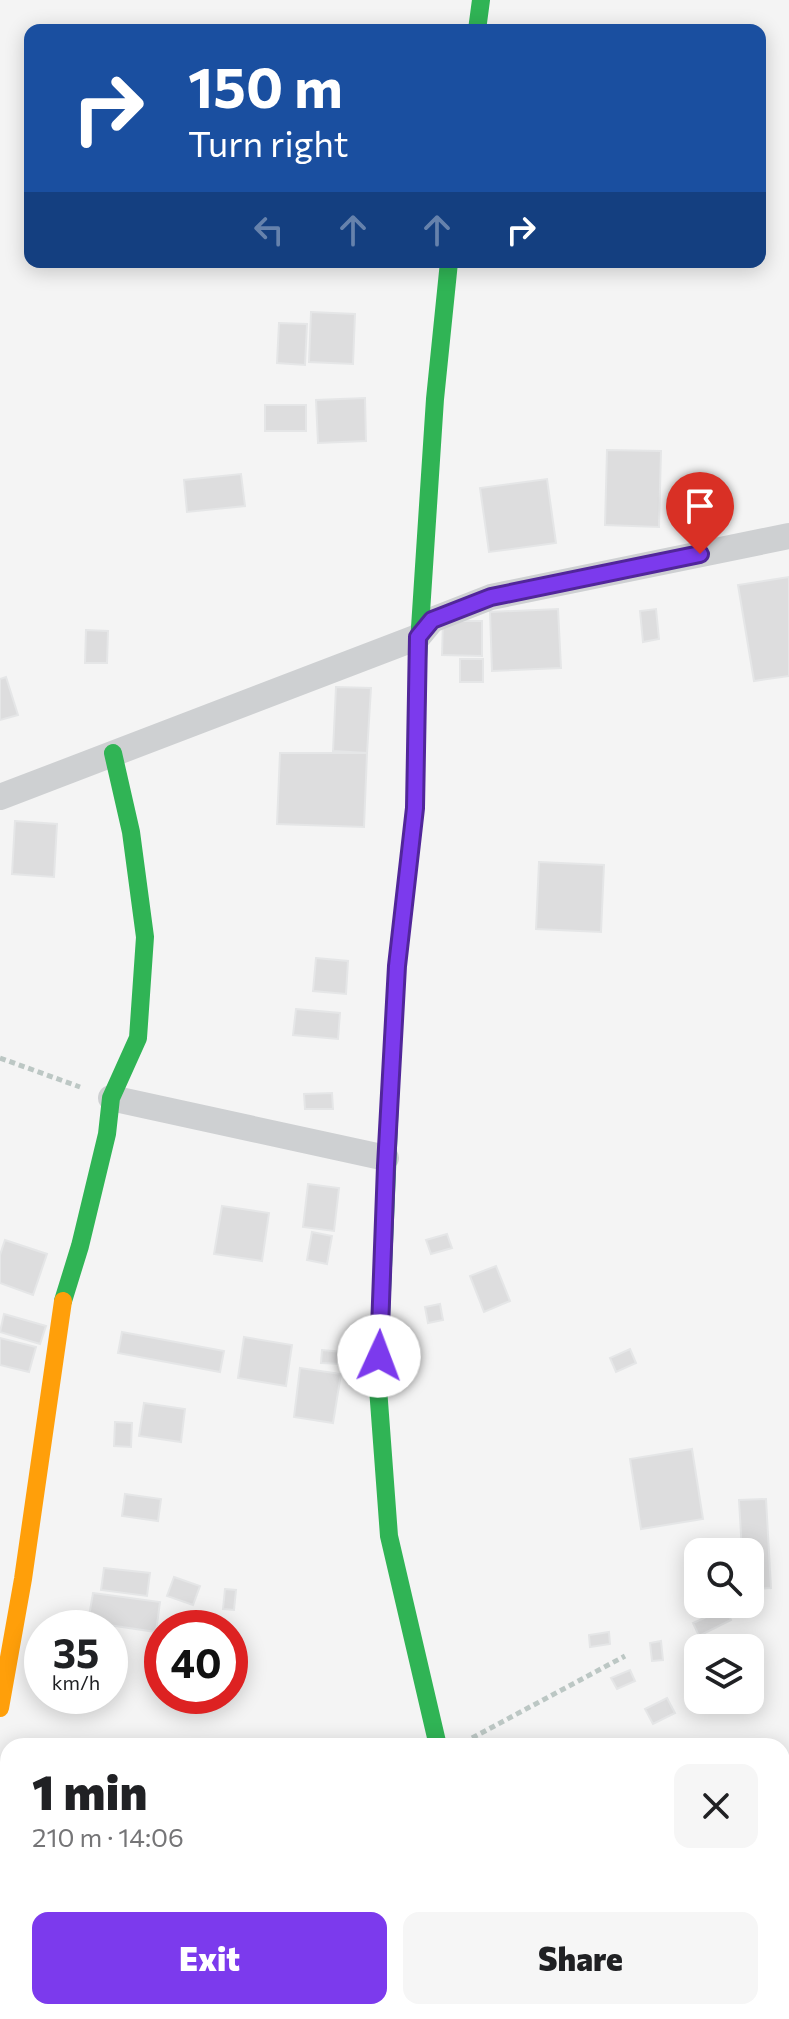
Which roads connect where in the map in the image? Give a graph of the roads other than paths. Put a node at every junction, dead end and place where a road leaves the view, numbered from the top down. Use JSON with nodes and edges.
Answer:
{"nodes":[{"id":1,"x":481,"y":0,"type":"edge"},
{"id":2,"x":478,"y":24,"type":"edge"},
{"id":3,"x":448,"y":268,"type":"edge"},
{"id":4,"x":789,"y":536,"type":"edge"},
{"id":5,"x":418,"y":637,"type":"junction"},
{"id":6,"x":113,"y":753,"type":"junction"},
{"id":7,"x":0,"y":797,"type":"edge"},
{"id":8,"x":111,"y":1098,"type":"junction"},
{"id":9,"x":386,"y":1158,"type":"junction"},
{"id":10,"x":0,"y":1708,"type":"edge"},
{"id":11,"x":436,"y":1738,"type":"edge"}],
"edges":[{"from":1,"to":2,"type":"street"},
{"from":3,"to":5,"type":"street"},
{"from":4,"to":5,"type":"street"},
{"from":5,"to":6,"type":"street"},
{"from":5,"to":9,"type":"street"},
{"from":6,"to":7,"type":"street"},
{"from":6,"to":8,"type":"street"},
{"from":8,"to":9,"type":"street"},
{"from":8,"to":10,"type":"street"},
{"from":9,"to":11,"type":"street"}]}
